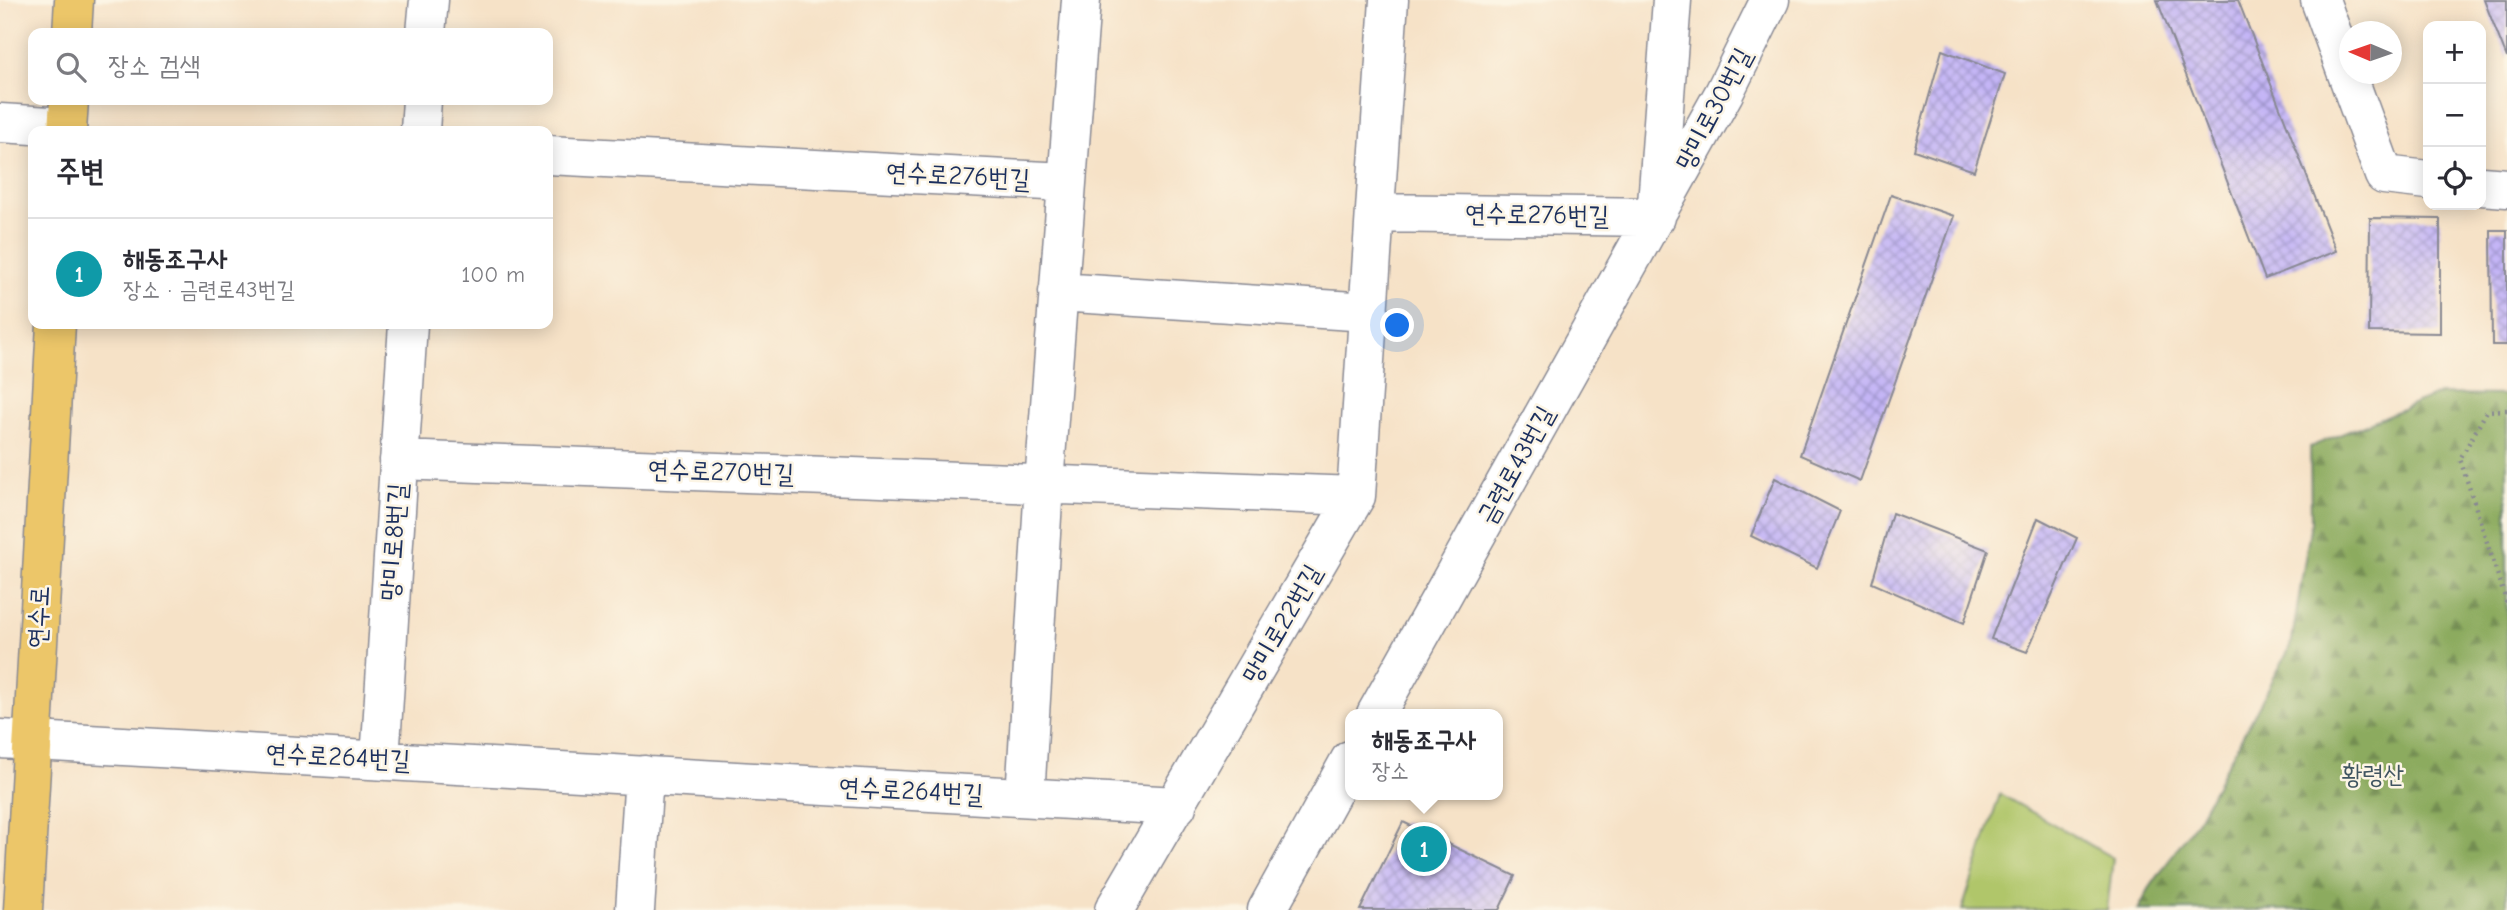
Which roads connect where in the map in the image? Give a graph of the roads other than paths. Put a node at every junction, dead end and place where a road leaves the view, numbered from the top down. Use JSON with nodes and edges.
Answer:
{"nodes":[{"id":1,"x":74,"y":0,"type":"edge"},
{"id":2,"x":429,"y":0,"type":"edge"},
{"id":3,"x":1081,"y":0,"type":"edge"},
{"id":4,"x":1390,"y":0,"type":"edge"},
{"id":5,"x":1672,"y":0,"type":"edge"},
{"id":6,"x":1770,"y":0,"type":"edge"},
{"id":7,"x":2320,"y":0,"type":"edge"},
{"id":8,"x":72,"y":28,"type":"edge"},
{"id":9,"x":426,"y":28,"type":"edge"},
{"id":10,"x":422,"y":105,"type":"edge"},
{"id":11,"x":67,"y":119,"type":"edge"},
{"id":12,"x":0,"y":123,"type":"edge"},
{"id":13,"x":420,"y":126,"type":"edge"},
{"id":14,"x":553,"y":155,"type":"edge"},
{"id":15,"x":2423,"y":180,"type":"edge"},
{"id":16,"x":1066,"y":182,"type":"junction"},
{"id":17,"x":2486,"y":186,"type":"edge"},
{"id":18,"x":2507,"y":188,"type":"edge"},
{"id":19,"x":1375,"y":213,"type":"junction"},
{"id":20,"x":1656,"y":216,"type":"junction"},
{"id":21,"x":1058,"y":292,"type":"junction"},
{"id":22,"x":1369,"y":312,"type":"junction"},
{"id":23,"x":56,"y":329,"type":"edge"},
{"id":24,"x":408,"y":329,"type":"edge"},
{"id":25,"x":399,"y":460,"type":"junction"},
{"id":26,"x":1044,"y":484,"type":"junction"},
{"id":27,"x":1356,"y":496,"type":"junction"},
{"id":28,"x":1379,"y":709,"type":"edge"},
{"id":29,"x":16,"y":740,"type":"edge"},
{"id":30,"x":380,"y":760,"type":"junction"},
{"id":31,"x":1345,"y":769,"type":"edge"},
{"id":32,"x":644,"y":775,"type":"junction"},
{"id":33,"x":1025,"y":797,"type":"junction"},
{"id":34,"x":1177,"y":806,"type":"junction"},
{"id":35,"x":23,"y":910,"type":"edge"},
{"id":36,"x":635,"y":910,"type":"edge"},
{"id":37,"x":1114,"y":910,"type":"edge"},
{"id":38,"x":1267,"y":910,"type":"edge"}],
"edges":[{"from":1,"to":8,"type":"main road"},
{"from":2,"to":9,"type":"street"},
{"from":3,"to":16,"type":"street"},
{"from":4,"to":19,"type":"street","name":"망미로22번길"},
{"from":5,"to":20,"type":"street"},
{"from":6,"to":20,"type":"street","name":"망미로30번길"},
{"from":7,"to":15,"type":"street"},
{"from":10,"to":13,"type":"street"},
{"from":11,"to":12,"type":"street"},
{"from":14,"to":16,"type":"street","name":"연수로276번길"},
{"from":16,"to":21,"type":"street","name":"연수로276번길"},
{"from":17,"to":18,"type":"street"},
{"from":19,"to":20,"type":"street","name":"연수로276번길"},
{"from":19,"to":22,"type":"street","name":"망미로22번길"},
{"from":20,"to":28,"type":"street","name":"금련로43번길"},
{"from":21,"to":22,"type":"street"},
{"from":21,"to":26,"type":"street","name":"연수로276번길"},
{"from":22,"to":27,"type":"street","name":"망미로22번길"},
{"from":23,"to":29,"type":"main road","name":"연수로"},
{"from":24,"to":25,"type":"street","name":"망미로8번길"},
{"from":25,"to":26,"type":"street","name":"연수로270번길"},
{"from":25,"to":30,"type":"street","name":"망미로8번길"},
{"from":26,"to":27,"type":"street","name":"연수로270번길"},
{"from":26,"to":33,"type":"street"},
{"from":27,"to":34,"type":"street","name":"망미로22번길"},
{"from":29,"to":30,"type":"street","name":"연수로264번길"},
{"from":29,"to":35,"type":"main road","name":"연수로"},
{"from":30,"to":32,"type":"street","name":"연수로264번길"},
{"from":31,"to":38,"type":"street"},
{"from":32,"to":33,"type":"street","name":"연수로264번길"},
{"from":32,"to":36,"type":"street"},
{"from":33,"to":34,"type":"street","name":"연수로264번길"},
{"from":34,"to":37,"type":"street","name":"망미로22번길"}]}
